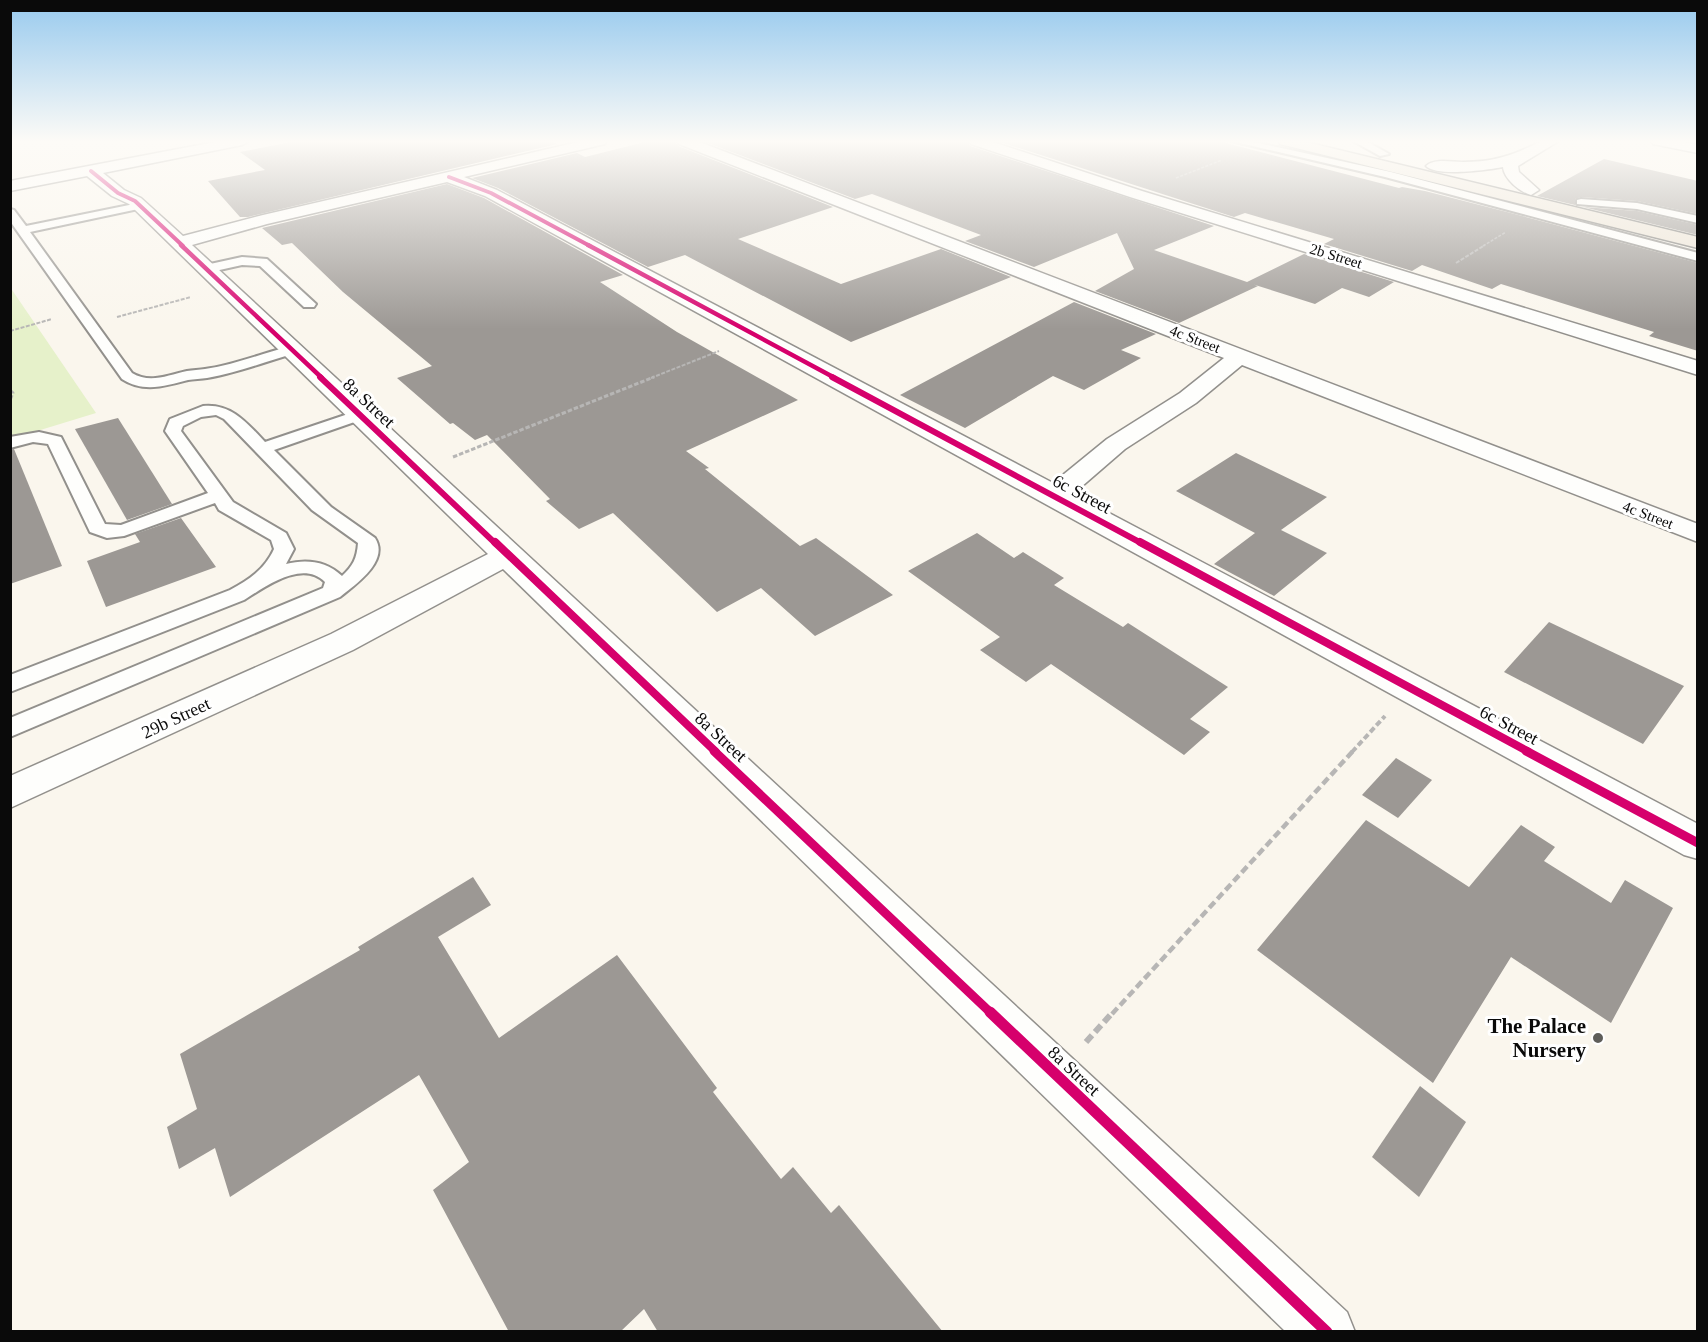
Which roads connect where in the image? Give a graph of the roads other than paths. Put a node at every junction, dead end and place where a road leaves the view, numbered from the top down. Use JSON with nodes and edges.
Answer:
{"nodes":[{"id":1,"x":136,"y":203,"type":"edge"},
{"id":2,"x":133,"y":204,"type":"edge"},
{"id":3,"x":333,"y":204,"type":"edge"},
{"id":4,"x":511,"y":204,"type":"edge"},
{"id":5,"x":848,"y":204,"type":"edge"},
{"id":6,"x":1167,"y":204,"type":"edge"},
{"id":7,"x":1496,"y":204,"type":"edge"},
{"id":8,"x":1564,"y":204,"type":"edge"},
{"id":9,"x":1584,"y":204,"type":"edge"},
{"id":10,"x":1604,"y":204,"type":"edge"},
{"id":11,"x":10,"y":212,"type":"edge"},
{"id":12,"x":1606,"y":214,"type":"junction"},
{"id":13,"x":1698,"y":220,"type":"edge"},
{"id":14,"x":22,"y":229,"type":"junction"},
{"id":15,"x":1698,"y":230,"type":"edge"},
{"id":16,"x":174,"y":239,"type":"junction"},
{"id":17,"x":1698,"y":243,"type":"edge"},
{"id":18,"x":1698,"y":257,"type":"edge"},
{"id":19,"x":215,"y":278,"type":"junction"},
{"id":20,"x":309,"y":304,"type":"dead end"},
{"id":21,"x":286,"y":345,"type":"junction"},
{"id":22,"x":1240,"y":356,"type":"junction"},
{"id":23,"x":1266,"y":366,"type":"junction"},
{"id":24,"x":1698,"y":368,"type":"edge"},
{"id":25,"x":1188,"y":399,"type":"junction"},
{"id":26,"x":360,"y":415,"type":"junction"},
{"id":27,"x":10,"y":443,"type":"edge"},
{"id":28,"x":1116,"y":444,"type":"junction"},
{"id":29,"x":263,"y":448,"type":"junction"},
{"id":30,"x":1023,"y":480,"type":"junction"},
{"id":31,"x":219,"y":495,"type":"junction"},
{"id":32,"x":1054,"y":496,"type":"junction"},
{"id":33,"x":1698,"y":534,"type":"edge"},
{"id":34,"x":517,"y":564,"type":"junction"},
{"id":35,"x":261,"y":581,"type":"junction"},
{"id":36,"x":333,"y":591,"type":"junction"},
{"id":37,"x":10,"y":684,"type":"edge"},
{"id":38,"x":10,"y":728,"type":"edge"},
{"id":39,"x":10,"y":794,"type":"edge"},
{"id":40,"x":1698,"y":843,"type":"edge"},
{"id":41,"x":1327,"y":1332,"type":"edge"}],
"edges":[{"from":1,"to":16,"type":"street","name":"8a Street"},
{"from":2,"to":14,"type":"lane"},
{"from":3,"to":16,"type":"street"},
{"from":4,"to":30,"type":"street","name":"6c Street"},
{"from":5,"to":22,"type":"street","name":"4c Street"},
{"from":6,"to":24,"type":"street","name":"2b Street"},
{"from":7,"to":18,"type":"lane"},
{"from":8,"to":12,"type":"main road"},
{"from":9,"to":12,"type":"main road"},
{"from":10,"to":13,"type":"lane"},
{"from":11,"to":14,"type":"lane"},
{"from":12,"to":15,"type":"main road"},
{"from":12,"to":17,"type":"main road"},
{"from":14,"to":21,"type":"lane"},
{"from":16,"to":19,"type":"street","name":"8a Street"},
{"from":19,"to":20,"type":"lane"},
{"from":19,"to":21,"type":"street","name":"8a Street"},
{"from":21,"to":26,"type":"street","name":"8a Street"},
{"from":22,"to":23,"type":"street","name":"4c Street"},
{"from":22,"to":25,"type":"street"},
{"from":23,"to":25,"type":"street"},
{"from":23,"to":33,"type":"street","name":"4c Street"},
{"from":25,"to":28,"type":"street"},
{"from":26,"to":29,"type":"lane"},
{"from":26,"to":34,"type":"street","name":"8a Street"},
{"from":27,"to":31,"type":"lane"},
{"from":28,"to":30,"type":"street"},
{"from":28,"to":32,"type":"street"},
{"from":29,"to":31,"type":"lane"},
{"from":29,"to":36,"type":"lane"},
{"from":30,"to":32,"type":"street","name":"6c Street"},
{"from":31,"to":35,"type":"lane"},
{"from":32,"to":40,"type":"street","name":"6c Street"},
{"from":34,"to":39,"type":"street","name":"29b Street"},
{"from":34,"to":41,"type":"street","name":"8a Street"},
{"from":35,"to":36,"type":"lane"},
{"from":35,"to":37,"type":"lane"},
{"from":36,"to":38,"type":"lane"}]}
